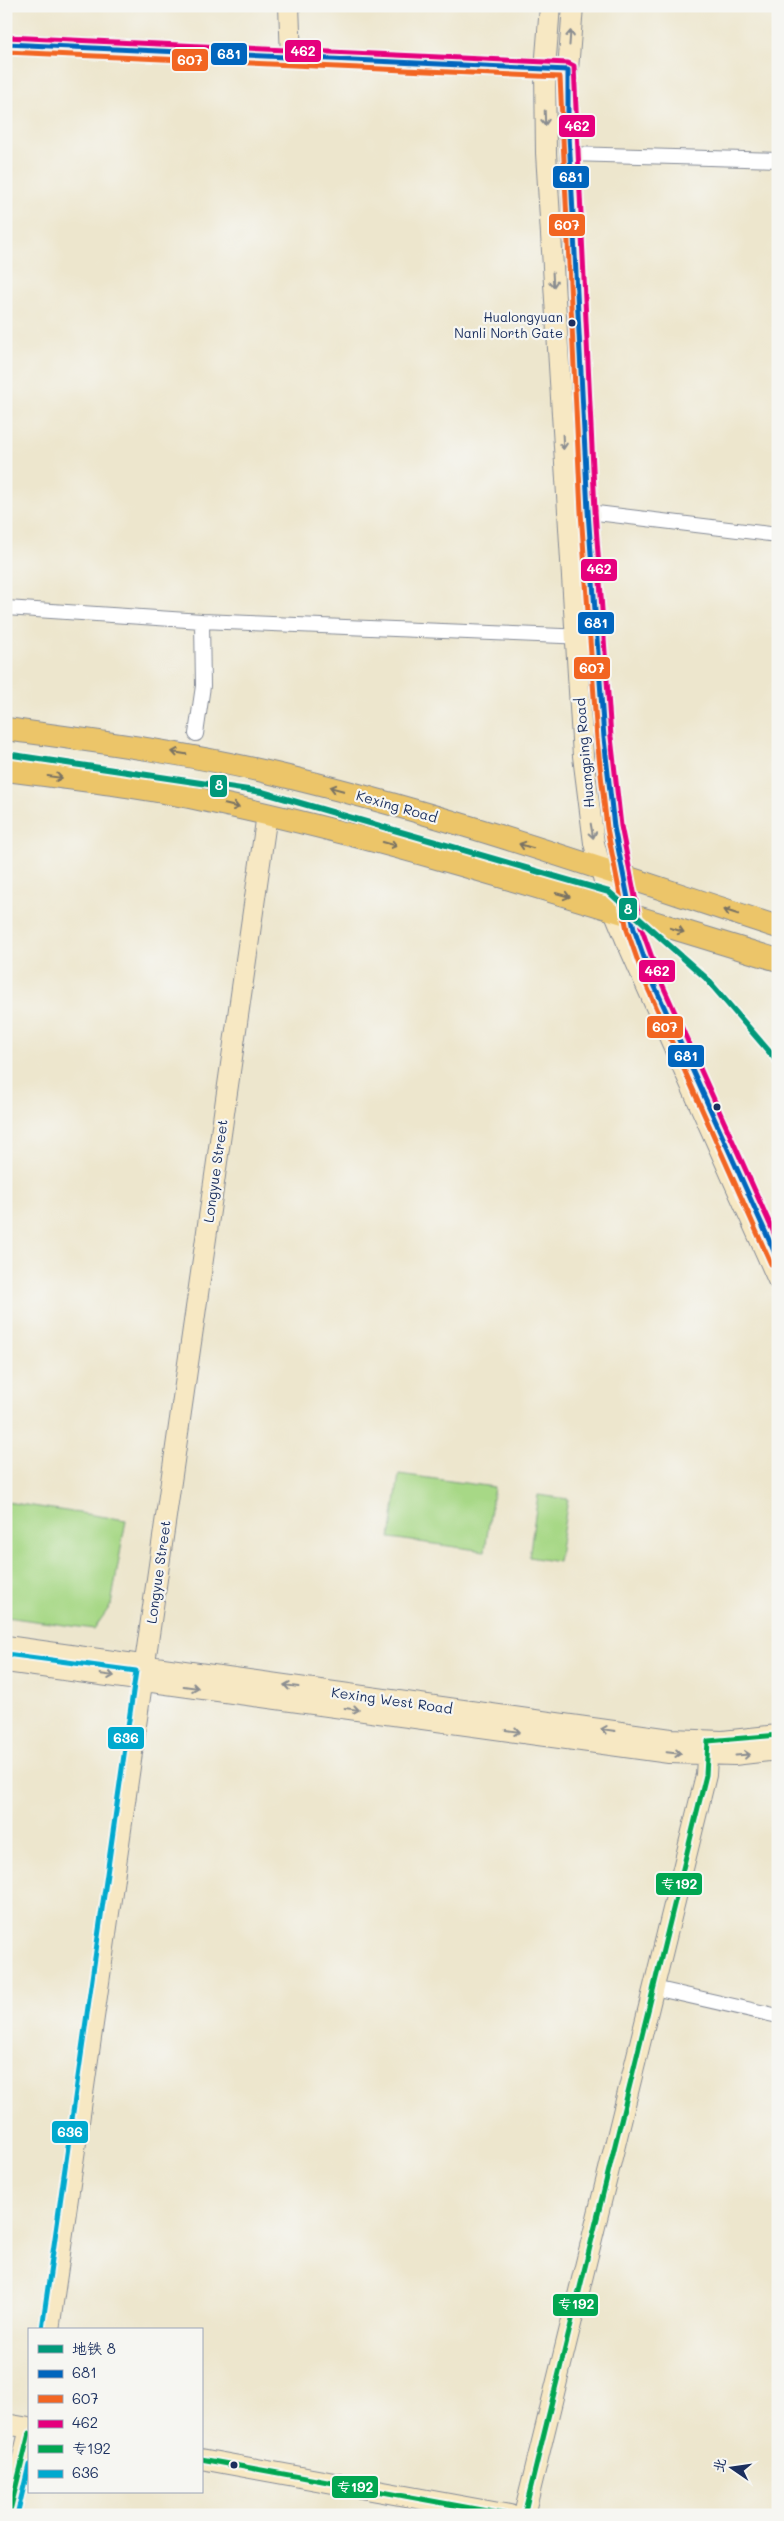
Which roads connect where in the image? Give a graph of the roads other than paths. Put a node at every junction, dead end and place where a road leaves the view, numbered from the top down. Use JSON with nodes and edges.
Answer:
{"nodes":[{"id":1,"x":289,"y":6,"type":"edge"},
{"id":2,"x":550,"y":6,"type":"edge"},
{"id":3,"x":573,"y":6,"type":"edge"},
{"id":4,"x":6,"y":44,"type":"edge"},
{"id":5,"x":291,"y":57,"type":"junction"},
{"id":6,"x":545,"y":69,"type":"junction"},
{"id":7,"x":568,"y":70,"type":"junction"},
{"id":8,"x":570,"y":154,"type":"junction"},
{"id":9,"x":778,"y":160,"type":"edge"},
{"id":10,"x":566,"y":510,"type":"junction"},
{"id":11,"x":588,"y":511,"type":"junction"},
{"id":12,"x":778,"y":535,"type":"edge"},
{"id":13,"x":6,"y":608,"type":"edge"},
{"id":14,"x":202,"y":622,"type":"junction"},
{"id":15,"x":575,"y":637,"type":"junction"},
{"id":16,"x":598,"y":638,"type":"junction"},
{"id":17,"x":6,"y":728,"type":"edge"},
{"id":18,"x":196,"y":734,"type":"dead end"},
{"id":19,"x":6,"y":770,"type":"edge"},
{"id":20,"x":266,"y":814,"type":"junction"},
{"id":21,"x":600,"y":869,"type":"junction"},
{"id":22,"x":623,"y":876,"type":"junction"},
{"id":23,"x":622,"y":913,"type":"junction"},
{"id":24,"x":778,"y":927,"type":"edge"},
{"id":25,"x":778,"y":960,"type":"edge"},
{"id":26,"x":778,"y":1261,"type":"edge"},
{"id":27,"x":778,"y":1280,"type":"edge"},
{"id":28,"x":6,"y":1646,"type":"edge"},
{"id":29,"x":6,"y":1662,"type":"edge"},
{"id":30,"x":143,"y":1673,"type":"junction"},
{"id":31,"x":778,"y":1735,"type":"edge"},
{"id":32,"x":708,"y":1748,"type":"junction"},
{"id":33,"x":778,"y":1750,"type":"edge"},
{"id":34,"x":654,"y":1988,"type":"junction"},
{"id":35,"x":778,"y":2016,"type":"edge"},
{"id":36,"x":50,"y":2328,"type":"edge"},
{"id":37,"x":6,"y":2424,"type":"edge"},
{"id":38,"x":28,"y":2428,"type":"edge"},
{"id":39,"x":28,"y":2436,"type":"edge"},
{"id":40,"x":202,"y":2459,"type":"edge"},
{"id":41,"x":9,"y":2515,"type":"edge"},
{"id":42,"x":510,"y":2515,"type":"edge"},
{"id":43,"x":524,"y":2515,"type":"edge"}],
"edges":[{"from":1,"to":5,"type":"street"},
{"from":2,"to":6,"type":"street","name":"Huangping Road"},
{"from":7,"to":3,"type":"street","name":"Huangping Road","one_way":true},
{"from":4,"to":5,"type":"street"},
{"from":5,"to":6,"type":"street"},
{"from":6,"to":7,"type":"street"},
{"from":6,"to":10,"type":"street","name":"Huangping Road","one_way":true},
{"from":7,"to":8,"type":"street","name":"Huangping Road"},
{"from":8,"to":9,"type":"street"},
{"from":8,"to":11,"type":"street","name":"Huangping Road"},
{"from":10,"to":11,"type":"street"},
{"from":10,"to":15,"type":"street","name":"Huangping Road"},
{"from":11,"to":12,"type":"street"},
{"from":11,"to":16,"type":"street","name":"Huangping Road"},
{"from":13,"to":14,"type":"street"},
{"from":14,"to":15,"type":"street"},
{"from":14,"to":18,"type":"street"},
{"from":15,"to":16,"type":"street"},
{"from":15,"to":21,"type":"street","name":"Huangping Road","one_way":true},
{"from":16,"to":22,"type":"street","name":"Huangping Road"},
{"from":21,"to":17,"type":"main road","name":"Kexing Road","one_way":true},
{"from":19,"to":20,"type":"main road","one_way":true},
{"from":20,"to":23,"type":"main road","one_way":true},
{"from":20,"to":30,"type":"street","name":"Longyue Street"},
{"from":21,"to":22,"type":"main road","name":"Kexing Road"},
{"from":21,"to":23,"type":"street","name":"Huangping Road"},
{"from":22,"to":23,"type":"street","name":"Huangping Road"},
{"from":24,"to":22,"type":"main road","name":"Kexing Road","one_way":true},
{"from":23,"to":25,"type":"main road","one_way":true},
{"from":23,"to":26,"type":"street","name":"Huangping Road"},
{"from":23,"to":27,"type":"street","name":"Huangping Road"},
{"from":28,"to":30,"type":"street","name":"Kexing West Road"},
{"from":29,"to":30,"type":"street","name":"Kexing West Road","one_way":true},
{"from":30,"to":32,"type":"street","name":"Kexing West Road"},
{"from":30,"to":36,"type":"street","name":"Longyue Street"},
{"from":31,"to":32,"type":"street","name":"Kexing West Road"},
{"from":32,"to":33,"type":"street","name":"Kexing West Road","one_way":true},
{"from":32,"to":34,"type":"street"},
{"from":34,"to":35,"type":"street"},
{"from":34,"to":43,"type":"street"},
{"from":37,"to":38,"type":"street"},
{"from":39,"to":41,"type":"street"},
{"from":40,"to":42,"type":"street"}]}
